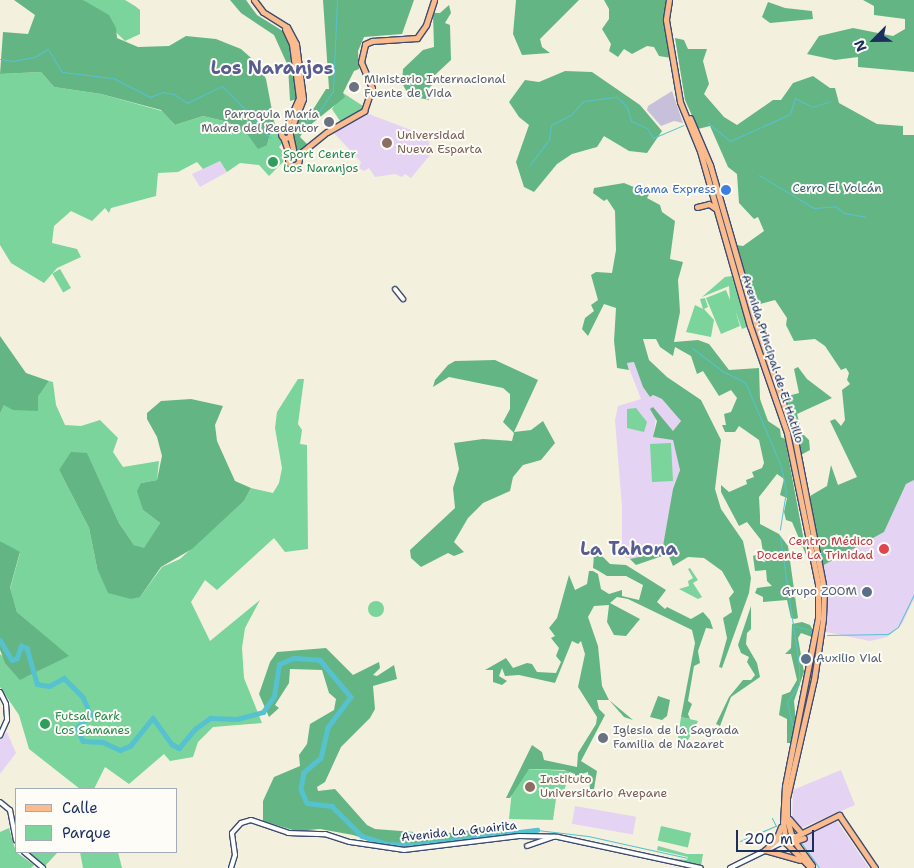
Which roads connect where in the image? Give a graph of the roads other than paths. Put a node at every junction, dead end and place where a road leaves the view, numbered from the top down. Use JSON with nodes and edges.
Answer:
{"nodes":[{"id":1,"x":250,"y":0,"type":"edge"},
{"id":2,"x":254,"y":0,"type":"edge"},
{"id":3,"x":434,"y":0,"type":"edge"},
{"id":4,"x":671,"y":0,"type":"edge"},
{"id":5,"x":288,"y":132,"type":"junction"},
{"id":6,"x":294,"y":155,"type":"junction"},
{"id":7,"x":697,"y":207,"type":"dead end"},
{"id":8,"x":716,"y":209,"type":"junction"},
{"id":9,"x":395,"y":289,"type":"dead end"},
{"id":10,"x":403,"y":298,"type":"dead end"},
{"id":11,"x":0,"y":692,"type":"edge"},
{"id":12,"x":0,"y":736,"type":"edge"},
{"id":13,"x":0,"y":802,"type":"edge"},
{"id":14,"x":787,"y":815,"type":"junction"},
{"id":15,"x":783,"y":822,"type":"junction"},
{"id":16,"x":15,"y":834,"type":"edge"},
{"id":17,"x":530,"y":835,"type":"junction"},
{"id":18,"x":553,"y":836,"type":"junction"},
{"id":19,"x":801,"y":837,"type":"junction"},
{"id":20,"x":792,"y":838,"type":"junction"},
{"id":21,"x":785,"y":841,"type":"junction"},
{"id":22,"x":799,"y":847,"type":"junction"},
{"id":23,"x":765,"y":850,"type":"junction"},
{"id":24,"x":25,"y":853,"type":"edge"},
{"id":25,"x":805,"y":862,"type":"junction"},
{"id":26,"x":43,"y":868,"type":"edge"},
{"id":27,"x":231,"y":868,"type":"edge"},
{"id":28,"x":701,"y":868,"type":"edge"},
{"id":29,"x":730,"y":868,"type":"edge"},
{"id":30,"x":812,"y":868,"type":"edge"},
{"id":31,"x":874,"y":868,"type":"edge"}],
"edges":[{"from":1,"to":5,"type":"main road"},
{"from":2,"to":5,"type":"main road"},
{"from":3,"to":6,"type":"main road"},
{"from":4,"to":8,"type":"main road","name":"Avenida Principal de El Hatillo"},
{"from":4,"to":14,"type":"main road","name":"Avenida Principal de El Hatillo"},
{"from":5,"to":6,"type":"main road"},
{"from":5,"to":6,"type":"main road"},
{"from":7,"to":8,"type":"main road"},
{"from":8,"to":15,"type":"main road","name":"Avenida Principal de El Hatillo"},
{"from":9,"to":10,"type":"street"},
{"from":11,"to":12,"type":"street"},
{"from":13,"to":16,"type":"street"},
{"from":14,"to":19,"type":"main road"},
{"from":14,"to":20,"type":"main road","name":"Avenida Principal de El Hatillo"},
{"from":15,"to":20,"type":"main road"},
{"from":15,"to":21,"type":"main road","name":"Avenida Principal de El Hatillo"},
{"from":15,"to":23,"type":"main road"},
{"from":17,"to":18,"type":"street","name":"Avenida La Guairita"},
{"from":17,"to":18,"type":"street"},
{"from":17,"to":27,"type":"street","name":"Avenida La Guairita"},
{"from":18,"to":28,"type":"street","name":"Avenida La Guairita"},
{"from":19,"to":20,"type":"main road"},
{"from":19,"to":22,"type":"main road"},
{"from":19,"to":31,"type":"main road"},
{"from":20,"to":21,"type":"main road"},
{"from":20,"to":22,"type":"main road","name":"Avenida Principal de El Hatillo"},
{"from":21,"to":23,"type":"street"},
{"from":21,"to":25,"type":"main road","name":"Avenida Principal de El Hatillo"},
{"from":22,"to":30,"type":"main road","name":"Avenida Principal de El Hatillo"},
{"from":23,"to":25,"type":"main road"},
{"from":23,"to":29,"type":"street"},
{"from":24,"to":26,"type":"street"},
{"from":25,"to":30,"type":"main road","name":"Avenida Principal de El Hatillo"}]}
